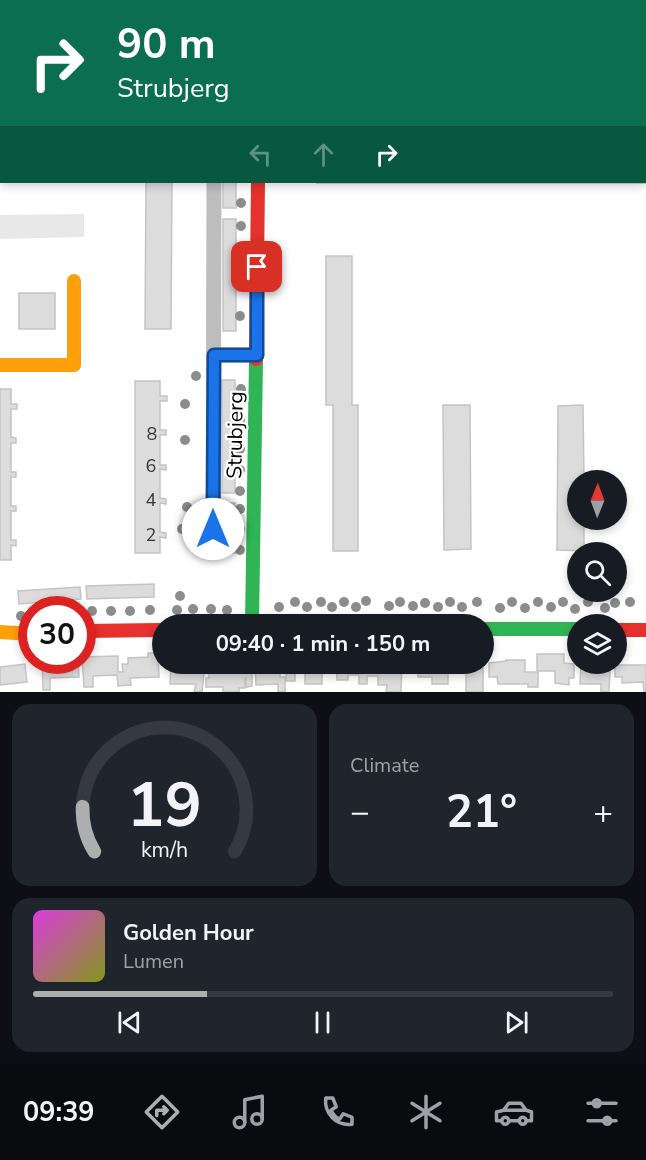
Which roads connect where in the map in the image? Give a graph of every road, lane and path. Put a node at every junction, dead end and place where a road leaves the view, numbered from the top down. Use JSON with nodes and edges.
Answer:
{"nodes":[{"id":1,"x":214,"y":183,"type":"edge"},
{"id":2,"x":258,"y":183,"type":"edge"},
{"id":3,"x":74,"y":281,"type":"dead end"},
{"id":4,"x":214,"y":355,"type":"junction"},
{"id":5,"x":257,"y":355,"type":"junction"},
{"id":6,"x":0,"y":365,"type":"edge"},
{"id":7,"x":213,"y":551,"type":"dead end"},
{"id":8,"x":252,"y":614,"type":"edge"},
{"id":9,"x":494,"y":629,"type":"edge"},
{"id":10,"x":567,"y":629,"type":"edge"},
{"id":11,"x":152,"y":630,"type":"edge"},
{"id":12,"x":627,"y":630,"type":"edge"},
{"id":13,"x":646,"y":630,"type":"edge"},
{"id":14,"x":96,"y":631,"type":"edge"},
{"id":15,"x":0,"y":632,"type":"edge"},
{"id":16,"x":18,"y":633,"type":"edge"},
{"id":17,"x":18,"y":637,"type":"edge"},
{"id":18,"x":0,"y":641,"type":"edge"}],
"edges":[{"from":1,"to":4,"type":"street","name":"Strubjerg"},
{"from":2,"to":5,"type":"street","name":"Strubjerg"},
{"from":3,"to":6,"type":"street"},
{"from":4,"to":5,"type":"street"},
{"from":4,"to":7,"type":"street","name":"Strubjerg"},
{"from":5,"to":8,"type":"street","name":"Strubjerg"},
{"from":9,"to":10,"type":"street"},
{"from":11,"to":14,"type":"street"},
{"from":12,"to":13,"type":"street"},
{"from":15,"to":16,"type":"street"},
{"from":17,"to":18,"type":"street"}]}
